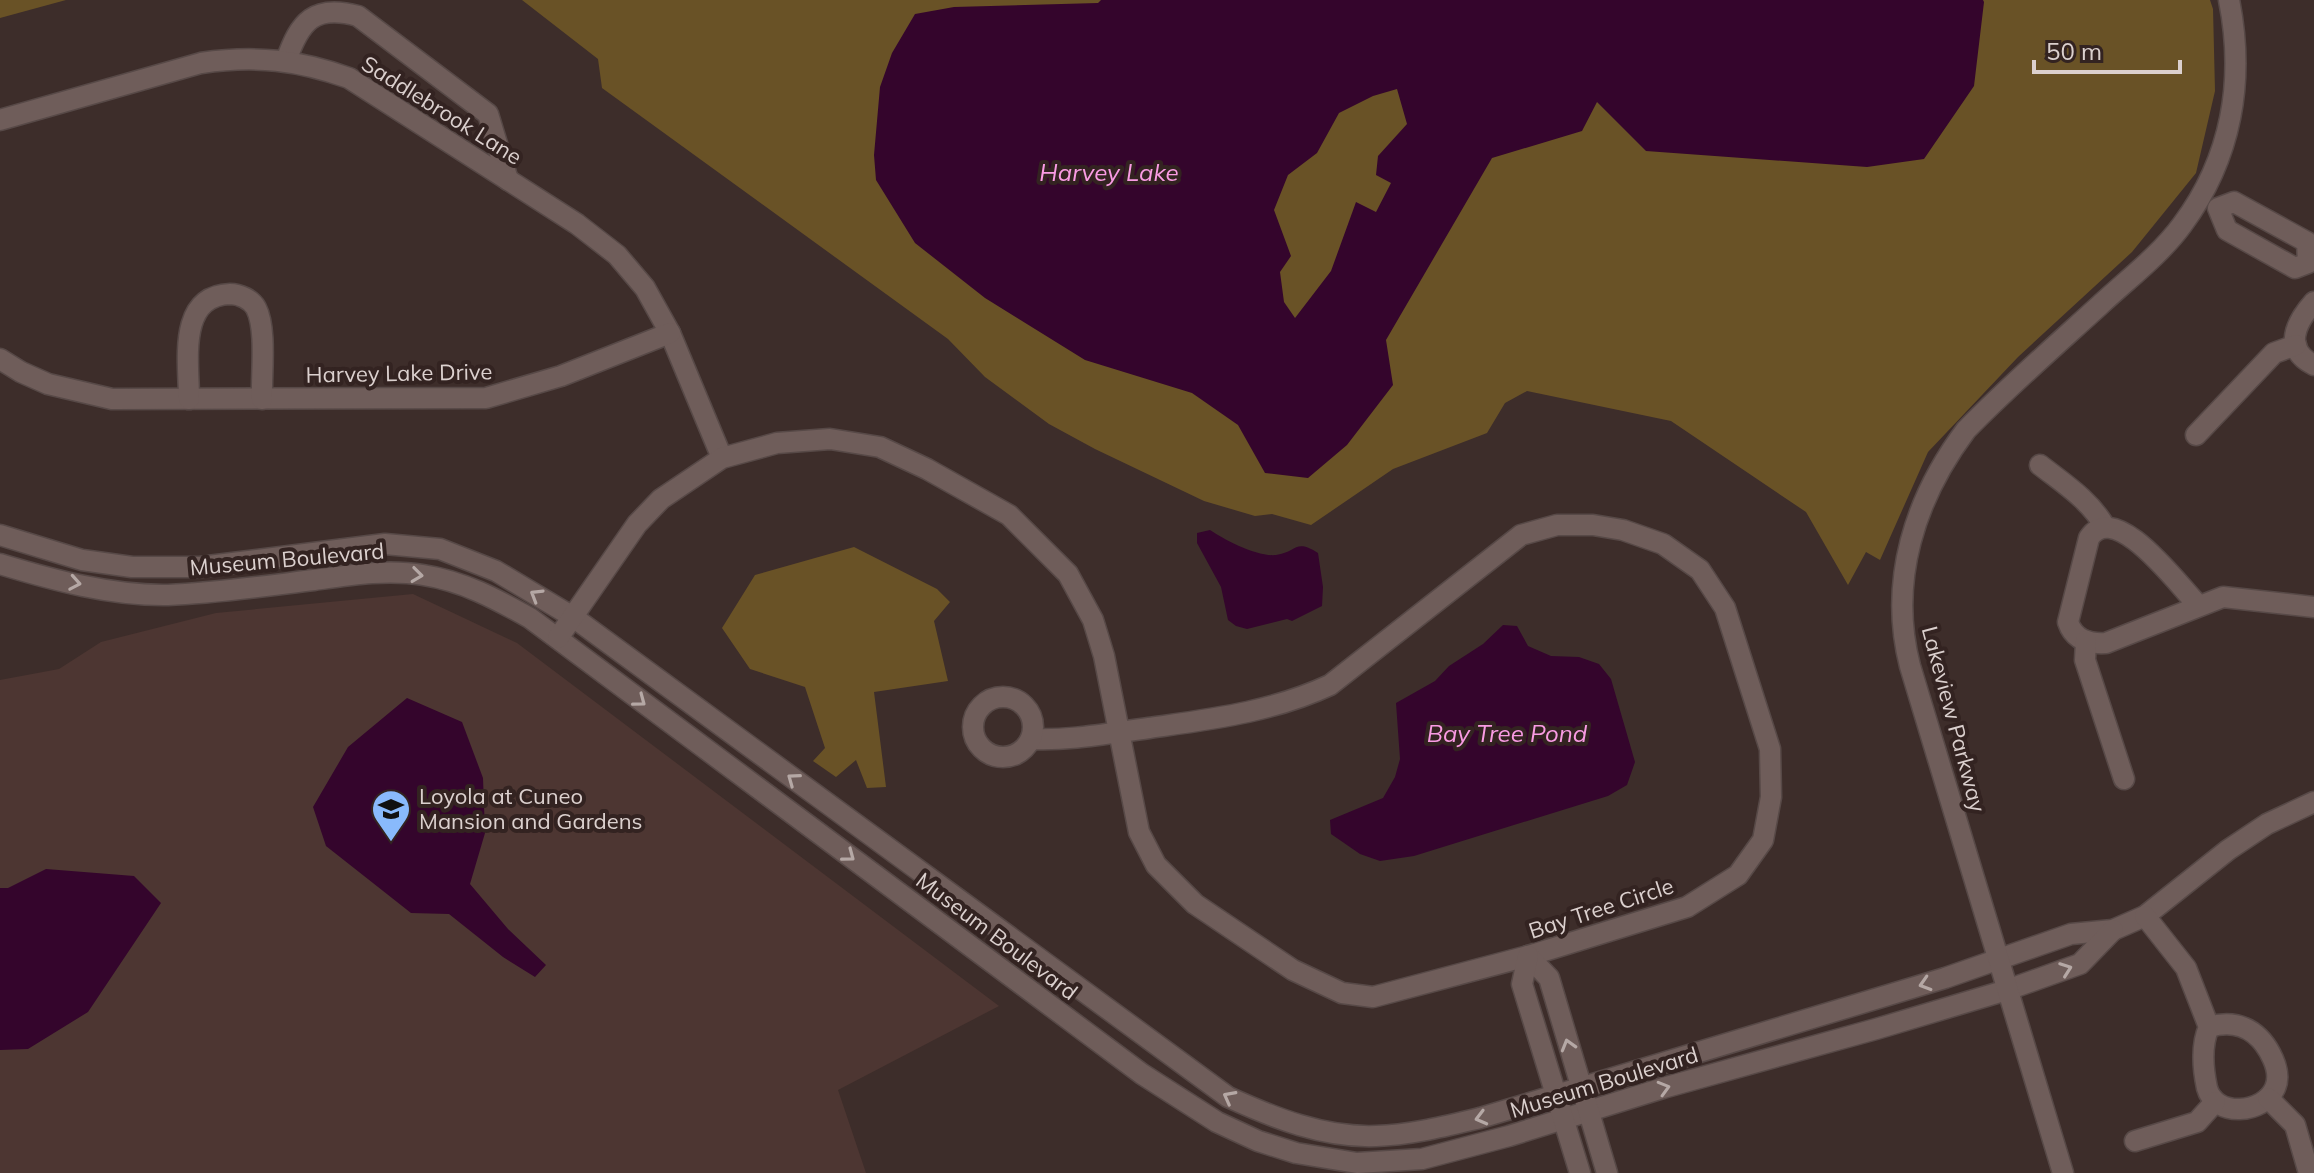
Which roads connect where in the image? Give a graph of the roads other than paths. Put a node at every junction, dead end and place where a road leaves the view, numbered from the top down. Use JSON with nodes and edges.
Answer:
{"nodes":[{"id":1,"x":2229,"y":0,"type":"edge"},
{"id":2,"x":286,"y":61,"type":"junction"},
{"id":3,"x":0,"y":120,"type":"edge"},
{"id":4,"x":508,"y":180,"type":"junction"},
{"id":5,"x":2208,"y":204,"type":"junction"},
{"id":6,"x":2311,"y":264,"type":"edge"},
{"id":7,"x":2314,"y":302,"type":"edge"},
{"id":8,"x":670,"y":333,"type":"junction"},
{"id":9,"x":2296,"y":345,"type":"junction"},
{"id":10,"x":0,"y":359,"type":"edge"},
{"id":11,"x":2314,"y":365,"type":"edge"},
{"id":12,"x":189,"y":399,"type":"junction"},
{"id":13,"x":262,"y":399,"type":"junction"},
{"id":14,"x":2196,"y":435,"type":"dead end"},
{"id":15,"x":722,"y":458,"type":"junction"},
{"id":16,"x":2040,"y":465,"type":"dead end"},
{"id":17,"x":2105,"y":527,"type":"junction"},
{"id":18,"x":0,"y":535,"type":"edge"},
{"id":19,"x":0,"y":564,"type":"edge"},
{"id":20,"x":2198,"y":605,"type":"junction"},
{"id":21,"x":2314,"y":607,"type":"edge"},
{"id":22,"x":573,"y":617,"type":"junction"},
{"id":23,"x":558,"y":638,"type":"junction"},
{"id":24,"x":2086,"y":641,"type":"junction"},
{"id":25,"x":1120,"y":732,"type":"junction"},
{"id":26,"x":1031,"y":739,"type":"dead end"},
{"id":27,"x":2124,"y":779,"type":"dead end"},
{"id":28,"x":2314,"y":802,"type":"edge"},
{"id":29,"x":2145,"y":916,"type":"junction"},
{"id":30,"x":2113,"y":930,"type":"junction"},
{"id":31,"x":1528,"y":956,"type":"junction"},
{"id":32,"x":1998,"y":959,"type":"junction"},
{"id":33,"x":2007,"y":990,"type":"junction"},
{"id":34,"x":2209,"y":1027,"type":"junction"},
{"id":35,"x":1581,"y":1087,"type":"junction"},
{"id":36,"x":1555,"y":1095,"type":"junction"},
{"id":37,"x":2268,"y":1098,"type":"junction"},
{"id":38,"x":2215,"y":1102,"type":"junction"},
{"id":39,"x":1589,"y":1111,"type":"junction"},
{"id":40,"x":1563,"y":1119,"type":"junction"},
{"id":41,"x":2135,"y":1141,"type":"dead end"},
{"id":42,"x":1580,"y":1173,"type":"edge"},
{"id":43,"x":1607,"y":1173,"type":"edge"},
{"id":44,"x":2063,"y":1173,"type":"edge"},
{"id":45,"x":2309,"y":1173,"type":"edge"}],
"edges":[{"from":1,"to":5,"type":"street","name":"Lakeview Parkway"},
{"from":2,"to":3,"type":"street","name":"Saddlebrook Lane"},
{"from":2,"to":4,"type":"street","name":"Saddlebrook Lane"},
{"from":2,"to":4,"type":"street"},
{"from":4,"to":8,"type":"street","name":"Saddlebrook Lane"},
{"from":5,"to":6,"type":"street"},
{"from":5,"to":6,"type":"street"},
{"from":5,"to":32,"type":"street","name":"Lakeview Parkway"},
{"from":7,"to":9,"type":"street"},
{"from":8,"to":13,"type":"street","name":"Harvey Lake Drive"},
{"from":8,"to":15,"type":"street","name":"Saddlebrook Lane"},
{"from":9,"to":11,"type":"street"},
{"from":9,"to":14,"type":"street"},
{"from":10,"to":12,"type":"street","name":"Harvey Lake Drive"},
{"from":12,"to":13,"type":"street","name":"Harvey Lake Drive"},
{"from":12,"to":13,"type":"street"},
{"from":15,"to":22,"type":"street","name":"Bay Tree Circle"},
{"from":15,"to":25,"type":"street","name":"Bay Tree Circle"},
{"from":16,"to":17,"type":"street"},
{"from":17,"to":20,"type":"street"},
{"from":17,"to":24,"type":"street"},
{"from":22,"to":18,"type":"street","name":"Museum Boulevard","one_way":true},
{"from":19,"to":23,"type":"street","name":"Museum Boulevard","one_way":true},
{"from":20,"to":21,"type":"street"},
{"from":20,"to":24,"type":"street"},
{"from":22,"to":23,"type":"street","name":"Bay Tree Circle"},
{"from":36,"to":22,"type":"street","name":"Museum Boulevard","one_way":true},
{"from":23,"to":40,"type":"street","name":"Museum Boulevard","one_way":true},
{"from":24,"to":27,"type":"street"},
{"from":25,"to":26,"type":"street"},
{"from":25,"to":31,"type":"street","name":"Bay Tree Circle"},
{"from":25,"to":31,"type":"street","name":"Bay Tree Circle"},
{"from":28,"to":29,"type":"street"},
{"from":29,"to":30,"type":"street"},
{"from":29,"to":34,"type":"street"},
{"from":30,"to":32,"type":"street","name":"Museum Boulevard"},
{"from":33,"to":30,"type":"street","name":"Museum Boulevard","one_way":true},
{"from":35,"to":31,"type":"street","one_way":true},
{"from":31,"to":36,"type":"street"},
{"from":32,"to":33,"type":"street","name":"Lakeview Parkway"},
{"from":32,"to":35,"type":"street","name":"Museum Boulevard","one_way":true},
{"from":39,"to":33,"type":"street","name":"Museum Boulevard","one_way":true},
{"from":33,"to":44,"type":"street","name":"Lakeview Parkway"},
{"from":34,"to":37,"type":"street"},
{"from":34,"to":38,"type":"street"},
{"from":35,"to":36,"type":"street","name":"Museum Boulevard"},
{"from":35,"to":39,"type":"street"},
{"from":36,"to":40,"type":"street"},
{"from":37,"to":38,"type":"street"},
{"from":37,"to":45,"type":"street"},
{"from":38,"to":41,"type":"street"},
{"from":39,"to":40,"type":"street","name":"Museum Boulevard"},
{"from":39,"to":43,"type":"street"},
{"from":40,"to":42,"type":"street"}]}
